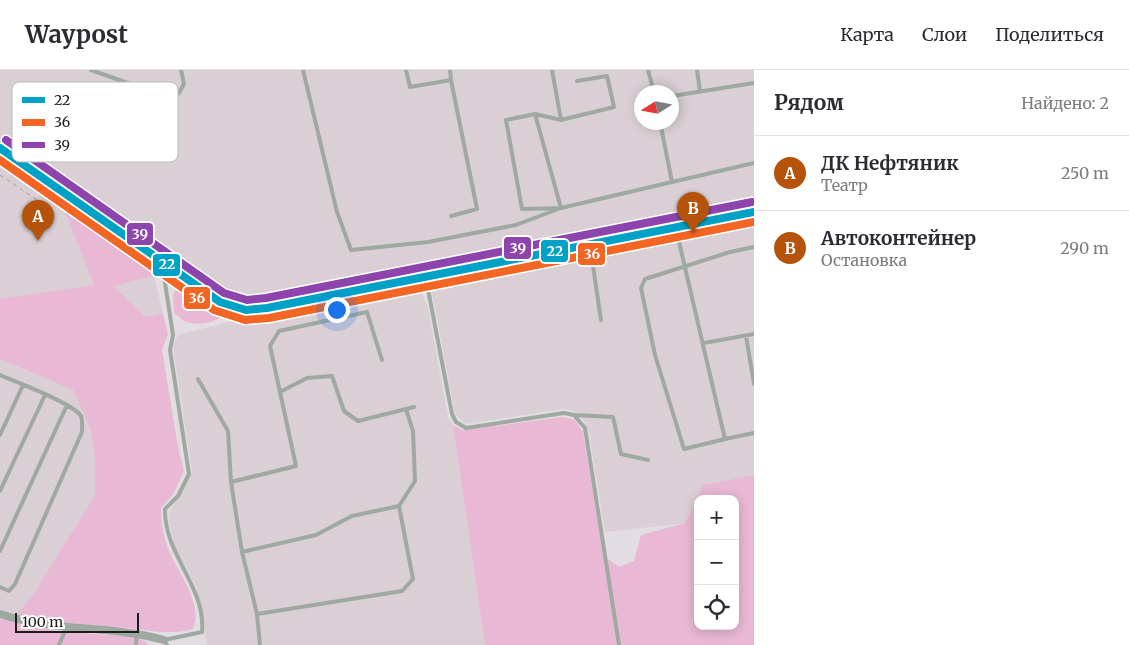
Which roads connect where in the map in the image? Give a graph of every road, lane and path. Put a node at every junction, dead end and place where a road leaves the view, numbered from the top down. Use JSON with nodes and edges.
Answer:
{"nodes":[{"id":1,"x":91,"y":70,"type":"edge"},
{"id":2,"x":181,"y":70,"type":"edge"},
{"id":3,"x":303,"y":70,"type":"edge"},
{"id":4,"x":406,"y":70,"type":"edge"},
{"id":5,"x":450,"y":70,"type":"edge"},
{"id":6,"x":552,"y":70,"type":"edge"},
{"id":7,"x":648,"y":70,"type":"edge"},
{"id":8,"x":697,"y":70,"type":"edge"},
{"id":9,"x":451,"y":80,"type":"junction"},
{"id":10,"x":577,"y":81,"type":"dead end"},
{"id":11,"x":125,"y":82,"type":"edge"},
{"id":12,"x":754,"y":83,"type":"edge"},
{"id":13,"x":652,"y":85,"type":"edge"},
{"id":14,"x":700,"y":91,"type":"junction"},
{"id":15,"x":178,"y":93,"type":"edge"},
{"id":16,"x":679,"y":95,"type":"edge"},
{"id":17,"x":536,"y":114,"type":"junction"},
{"id":18,"x":561,"y":120,"type":"junction"},
{"id":19,"x":662,"y":130,"type":"edge"},
{"id":20,"x":0,"y":148,"type":"edge"},
{"id":21,"x":12,"y":157,"type":"edge"},
{"id":22,"x":20,"y":162,"type":"edge"},
{"id":23,"x":754,"y":163,"type":"edge"},
{"id":24,"x":0,"y":175,"type":"edge"},
{"id":25,"x":672,"y":182,"type":"junction"},
{"id":26,"x":46,"y":206,"type":"dead end"},
{"id":27,"x":561,"y":208,"type":"junction"},
{"id":28,"x":754,"y":212,"type":"edge"},
{"id":29,"x":451,"y":216,"type":"dead end"},
{"id":30,"x":676,"y":226,"type":"junction"},
{"id":31,"x":589,"y":243,"type":"junction"},
{"id":32,"x":754,"y":248,"type":"edge"},
{"id":33,"x":165,"y":265,"type":"junction"},
{"id":34,"x":685,"y":265,"type":"junction"},
{"id":35,"x":426,"y":276,"type":"junction"},
{"id":36,"x":601,"y":320,"type":"dead end"},
{"id":37,"x":754,"y":334,"type":"edge"},
{"id":38,"x":746,"y":336,"type":"junction"},
{"id":39,"x":704,"y":343,"type":"junction"},
{"id":40,"x":382,"y":360,"type":"dead end"},
{"id":41,"x":0,"y":375,"type":"edge"},
{"id":42,"x":198,"y":379,"type":"dead end"},
{"id":43,"x":754,"y":384,"type":"edge"},
{"id":44,"x":23,"y":385,"type":"junction"},
{"id":45,"x":280,"y":392,"type":"junction"},
{"id":46,"x":45,"y":395,"type":"junction"},
{"id":47,"x":67,"y":405,"type":"junction"},
{"id":48,"x":414,"y":407,"type":"dead end"},
{"id":49,"x":406,"y":409,"type":"junction"},
{"id":50,"x":574,"y":415,"type":"junction"},
{"id":51,"x":754,"y":433,"type":"edge"},
{"id":52,"x":0,"y":435,"type":"edge"},
{"id":53,"x":725,"y":439,"type":"junction"},
{"id":54,"x":648,"y":460,"type":"dead end"},
{"id":55,"x":232,"y":482,"type":"junction"},
{"id":56,"x":0,"y":491,"type":"edge"},
{"id":57,"x":399,"y":506,"type":"junction"},
{"id":58,"x":0,"y":551,"type":"edge"},
{"id":59,"x":242,"y":552,"type":"junction"},
{"id":60,"x":0,"y":587,"type":"edge"},
{"id":61,"x":0,"y":614,"type":"edge"},
{"id":62,"x":257,"y":614,"type":"junction"},
{"id":63,"x":66,"y":628,"type":"junction"},
{"id":64,"x":137,"y":633,"type":"junction"},
{"id":65,"x":165,"y":642,"type":"edge"},
{"id":66,"x":59,"y":645,"type":"edge"},
{"id":67,"x":136,"y":645,"type":"edge"},
{"id":68,"x":260,"y":645,"type":"edge"},
{"id":69,"x":618,"y":645,"type":"edge"}],
"edges":[{"from":1,"to":11,"type":"lane"},
{"from":2,"to":15,"type":"lane"},
{"from":3,"to":27,"type":"lane"},
{"from":4,"to":9,"type":"lane"},
{"from":5,"to":9,"type":"lane"},
{"from":6,"to":18,"type":"lane"},
{"from":7,"to":13,"type":"lane"},
{"from":8,"to":14,"type":"lane"},
{"from":9,"to":29,"type":"lane"},
{"from":10,"to":18,"type":"lane"},
{"from":12,"to":14,"type":"lane"},
{"from":14,"to":16,"type":"lane"},
{"from":17,"to":18,"type":"lane"},
{"from":17,"to":27,"type":"lane"},
{"from":17,"to":27,"type":"lane"},
{"from":19,"to":25,"type":"lane"},
{"from":20,"to":21,"type":"street"},
{"from":22,"to":33,"type":"street"},
{"from":23,"to":25,"type":"lane"},
{"from":24,"to":26,"type":"path"},
{"from":25,"to":27,"type":"lane"},
{"from":28,"to":30,"type":"street"},
{"from":30,"to":31,"type":"street"},
{"from":30,"to":34,"type":"lane"},
{"from":31,"to":35,"type":"street"},
{"from":31,"to":36,"type":"lane"},
{"from":32,"to":34,"type":"lane"},
{"from":33,"to":35,"type":"street"},
{"from":33,"to":65,"type":"lane"},
{"from":34,"to":39,"type":"lane"},
{"from":34,"to":53,"type":"lane"},
{"from":35,"to":50,"type":"lane"},
{"from":37,"to":38,"type":"lane"},
{"from":38,"to":39,"type":"lane"},
{"from":38,"to":43,"type":"lane"},
{"from":39,"to":53,"type":"lane"},
{"from":40,"to":45,"type":"lane"},
{"from":41,"to":44,"type":"lane"},
{"from":42,"to":55,"type":"lane"},
{"from":44,"to":46,"type":"lane"},
{"from":44,"to":52,"type":"lane"},
{"from":45,"to":49,"type":"lane"},
{"from":45,"to":55,"type":"lane"},
{"from":46,"to":47,"type":"lane"},
{"from":46,"to":56,"type":"lane"},
{"from":47,"to":58,"type":"lane"},
{"from":47,"to":60,"type":"lane"},
{"from":48,"to":49,"type":"lane"},
{"from":49,"to":57,"type":"lane"},
{"from":50,"to":54,"type":"lane"},
{"from":50,"to":69,"type":"lane"},
{"from":51,"to":53,"type":"lane"},
{"from":55,"to":59,"type":"lane"},
{"from":57,"to":59,"type":"lane"},
{"from":57,"to":62,"type":"lane"},
{"from":59,"to":62,"type":"lane"},
{"from":61,"to":63,"type":"street"},
{"from":62,"to":68,"type":"lane"},
{"from":63,"to":64,"type":"street"},
{"from":63,"to":66,"type":"lane"},
{"from":64,"to":65,"type":"street"},
{"from":64,"to":67,"type":"lane"}]}
